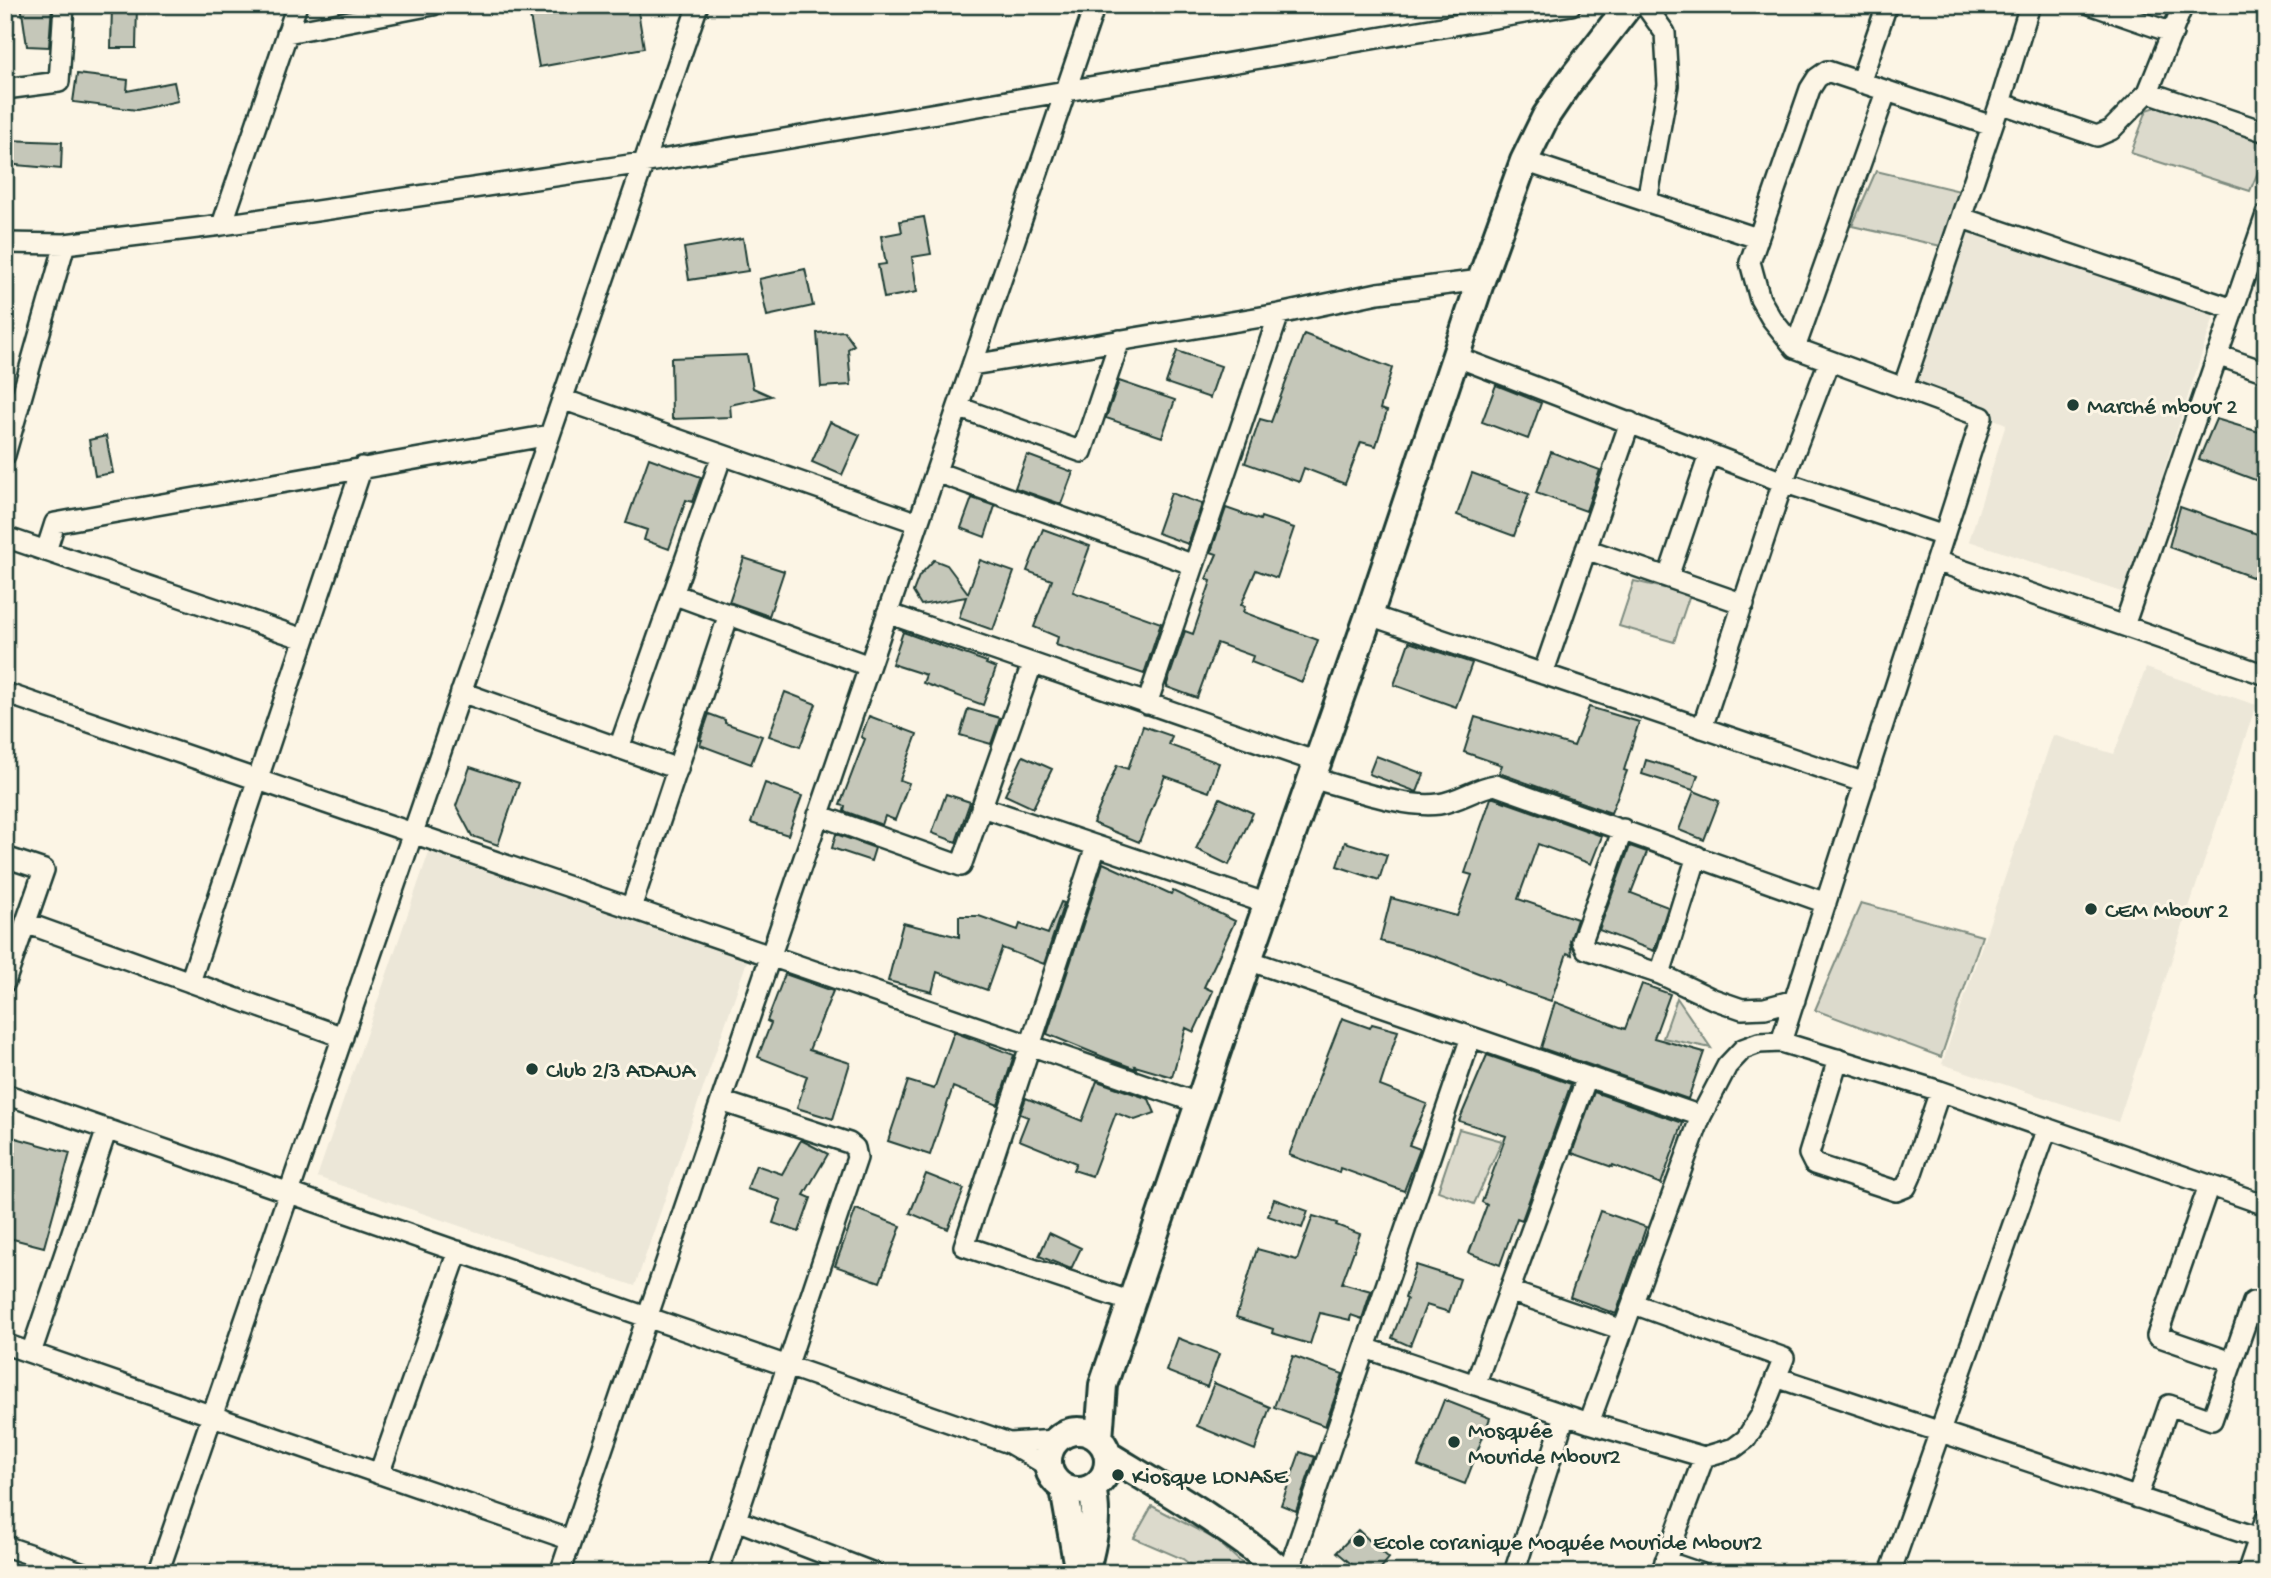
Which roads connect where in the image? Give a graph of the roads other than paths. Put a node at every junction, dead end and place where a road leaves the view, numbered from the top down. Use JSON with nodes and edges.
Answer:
{"nodes":[{"id":1,"x":64,"y":5,"type":"edge"},
{"id":2,"x":297,"y":5,"type":"edge"},
{"id":3,"x":433,"y":5,"type":"edge"},
{"id":4,"x":698,"y":5,"type":"edge"},
{"id":5,"x":1095,"y":5,"type":"edge"},
{"id":6,"x":1571,"y":5,"type":"edge"},
{"id":7,"x":1629,"y":5,"type":"edge"},
{"id":8,"x":1645,"y":5,"type":"edge"},
{"id":9,"x":1887,"y":5,"type":"edge"},
{"id":10,"x":2030,"y":5,"type":"edge"},
{"id":11,"x":2092,"y":5,"type":"edge"},
{"id":12,"x":2183,"y":5,"type":"edge"},
{"id":13,"x":288,"y":33,"type":"junction"},
{"id":14,"x":2173,"y":33,"type":"junction"},
{"id":15,"x":1860,"y":83,"type":"junction"},
{"id":16,"x":5,"y":89,"type":"edge"},
{"id":17,"x":1066,"y":90,"type":"junction"},
{"id":18,"x":1886,"y":92,"type":"junction"},
{"id":19,"x":2148,"y":92,"type":"junction"},
{"id":20,"x":2000,"y":103,"type":"junction"},
{"id":21,"x":1992,"y":127,"type":"junction"},
{"id":22,"x":2266,"y":132,"type":"edge"},
{"id":23,"x":1524,"y":161,"type":"junction"},
{"id":24,"x":643,"y":163,"type":"junction"},
{"id":25,"x":1647,"y":201,"type":"junction"},
{"id":26,"x":2266,"y":215,"type":"edge"},
{"id":27,"x":1962,"y":218,"type":"junction"},
{"id":28,"x":222,"y":225,"type":"junction"},
{"id":29,"x":1757,"y":238,"type":"junction"},
{"id":30,"x":5,"y":243,"type":"edge"},
{"id":31,"x":65,"y":244,"type":"junction"},
{"id":32,"x":1481,"y":280,"type":"junction"},
{"id":33,"x":2233,"y":309,"type":"junction"},
{"id":34,"x":1279,"y":314,"type":"junction"},
{"id":35,"x":1121,"y":340,"type":"junction"},
{"id":36,"x":1795,"y":348,"type":"junction"},
{"id":37,"x":2217,"y":355,"type":"junction"},
{"id":38,"x":1457,"y":357,"type":"junction"},
{"id":39,"x":1829,"y":360,"type":"junction"},
{"id":40,"x":972,"y":365,"type":"junction"},
{"id":41,"x":2266,"y":372,"type":"edge"},
{"id":42,"x":1903,"y":388,"type":"junction"},
{"id":43,"x":562,"y":399,"type":"junction"},
{"id":44,"x":958,"y":407,"type":"junction"},
{"id":45,"x":1630,"y":422,"type":"junction"},
{"id":46,"x":550,"y":435,"type":"junction"},
{"id":47,"x":5,"y":455,"type":"edge"},
{"id":48,"x":722,"y":455,"type":"junction"},
{"id":49,"x":1709,"y":455,"type":"junction"},
{"id":50,"x":362,"y":467,"type":"junction"},
{"id":51,"x":936,"y":472,"type":"junction"},
{"id":52,"x":1783,"y":482,"type":"junction"},
{"id":53,"x":918,"y":523,"type":"junction"},
{"id":54,"x":1944,"y":536,"type":"junction"},
{"id":55,"x":5,"y":537,"type":"edge"},
{"id":56,"x":1586,"y":549,"type":"junction"},
{"id":57,"x":46,"y":551,"type":"junction"},
{"id":58,"x":1936,"y":561,"type":"junction"},
{"id":59,"x":1194,"y":565,"type":"junction"},
{"id":60,"x":1668,"y":577,"type":"junction"},
{"id":61,"x":673,"y":594,"type":"junction"},
{"id":62,"x":1744,"y":604,"type":"junction"},
{"id":63,"x":887,"y":613,"type":"junction"},
{"id":64,"x":729,"y":614,"type":"junction"},
{"id":65,"x":1369,"y":615,"type":"junction"},
{"id":66,"x":2124,"y":626,"type":"junction"},
{"id":67,"x":304,"y":639,"type":"junction"},
{"id":68,"x":1032,"y":664,"type":"junction"},
{"id":69,"x":869,"y":666,"type":"junction"},
{"id":70,"x":1543,"y":674,"type":"junction"},
{"id":71,"x":2266,"y":675,"type":"edge"},
{"id":72,"x":461,"y":692,"type":"junction"},
{"id":73,"x":5,"y":693,"type":"edge"},
{"id":74,"x":1147,"y":704,"type":"junction"},
{"id":75,"x":1702,"y":728,"type":"junction"},
{"id":76,"x":619,"y":748,"type":"junction"},
{"id":77,"x":678,"y":769,"type":"junction"},
{"id":78,"x":1314,"y":770,"type":"junction"},
{"id":79,"x":257,"y":780,"type":"junction"},
{"id":80,"x":1865,"y":783,"type":"junction"},
{"id":81,"x":982,"y":807,"type":"junction"},
{"id":82,"x":818,"y":815,"type":"junction"},
{"id":83,"x":1623,"y":829,"type":"junction"},
{"id":84,"x":413,"y":833,"type":"junction"},
{"id":85,"x":1096,"y":846,"type":"junction"},
{"id":86,"x":1697,"y":856,"type":"junction"},
{"id":87,"x":5,"y":857,"type":"edge"},
{"id":88,"x":1826,"y":903,"type":"junction"},
{"id":89,"x":1268,"y":904,"type":"junction"},
{"id":90,"x":631,"y":908,"type":"junction"},
{"id":91,"x":26,"y":923,"type":"junction"},
{"id":92,"x":770,"y":956,"type":"junction"},
{"id":93,"x":1248,"y":960,"type":"junction"},
{"id":94,"x":1660,"y":974,"type":"junction"},
{"id":95,"x":5,"y":982,"type":"edge"},
{"id":96,"x":190,"y":982,"type":"junction"},
{"id":97,"x":1795,"y":1000,"type":"junction"},
{"id":98,"x":343,"y":1037,"type":"junction"},
{"id":99,"x":1471,"y":1037,"type":"junction"},
{"id":100,"x":1781,"y":1042,"type":"junction"},
{"id":101,"x":1030,"y":1045,"type":"junction"},
{"id":102,"x":1838,"y":1059,"type":"junction"},
{"id":103,"x":1587,"y":1077,"type":"junction"},
{"id":104,"x":1940,"y":1091,"type":"junction"},
{"id":105,"x":5,"y":1094,"type":"edge"},
{"id":106,"x":721,"y":1101,"type":"junction"},
{"id":107,"x":1200,"y":1104,"type":"junction"},
{"id":108,"x":1701,"y":1116,"type":"junction"},
{"id":109,"x":2047,"y":1128,"type":"junction"},
{"id":110,"x":107,"y":1129,"type":"junction"},
{"id":111,"x":2209,"y":1185,"type":"junction"},
{"id":112,"x":289,"y":1192,"type":"junction"},
{"id":113,"x":2266,"y":1205,"type":"edge"},
{"id":114,"x":458,"y":1251,"type":"junction"},
{"id":115,"x":1509,"y":1290,"type":"junction"},
{"id":116,"x":1132,"y":1303,"type":"junction"},
{"id":117,"x":1634,"y":1304,"type":"junction"},
{"id":118,"x":2266,"y":1307,"type":"edge"},
{"id":119,"x":647,"y":1317,"type":"junction"},
{"id":120,"x":1623,"y":1330,"type":"junction"},
{"id":121,"x":5,"y":1344,"type":"edge"},
{"id":122,"x":1365,"y":1348,"type":"junction"},
{"id":123,"x":31,"y":1353,"type":"junction"},
{"id":124,"x":2232,"y":1362,"type":"junction"},
{"id":125,"x":789,"y":1366,"type":"junction"},
{"id":126,"x":1776,"y":1377,"type":"junction"},
{"id":127,"x":1103,"y":1385,"type":"junction"},
{"id":128,"x":1475,"y":1385,"type":"junction"},
{"id":129,"x":1565,"y":1415,"type":"junction"},
{"id":130,"x":212,"y":1416,"type":"junction"},
{"id":131,"x":1589,"y":1423,"type":"junction"},
{"id":132,"x":1940,"y":1433,"type":"junction"},
{"id":133,"x":1064,"y":1435,"type":"junction"},
{"id":134,"x":1009,"y":1443,"type":"junction"},
{"id":135,"x":1103,"y":1447,"type":"junction"},
{"id":136,"x":1703,"y":1457,"type":"junction"},
{"id":137,"x":1048,"y":1466,"type":"junction"},
{"id":138,"x":379,"y":1474,"type":"junction"},
{"id":139,"x":1150,"y":1480,"type":"junction"},
{"id":140,"x":1096,"y":1485,"type":"junction"},
{"id":141,"x":1064,"y":1489,"type":"junction"},
{"id":142,"x":2137,"y":1498,"type":"junction"},
{"id":143,"x":2266,"y":1518,"type":"edge"},
{"id":144,"x":736,"y":1520,"type":"junction"},
{"id":145,"x":2259,"y":1538,"type":"junction"},
{"id":146,"x":571,"y":1540,"type":"junction"},
{"id":147,"x":5,"y":1546,"type":"edge"},
{"id":148,"x":1663,"y":1567,"type":"edge"},
{"id":149,"x":853,"y":1569,"type":"edge"},
{"id":150,"x":84,"y":1573,"type":"edge"},
{"id":151,"x":158,"y":1573,"type":"edge"},
{"id":152,"x":560,"y":1573,"type":"edge"},
{"id":153,"x":718,"y":1573,"type":"edge"},
{"id":154,"x":874,"y":1573,"type":"edge"},
{"id":155,"x":1079,"y":1573,"type":"edge"},
{"id":156,"x":1085,"y":1573,"type":"edge"},
{"id":157,"x":1286,"y":1573,"type":"edge"},
{"id":158,"x":1514,"y":1573,"type":"edge"},
{"id":159,"x":1700,"y":1573,"type":"edge"},
{"id":160,"x":1890,"y":1573,"type":"edge"},
{"id":161,"x":2247,"y":1573,"type":"edge"}],
"edges":[{"from":1,"to":16,"type":"street"},
{"from":2,"to":13,"type":"street"},
{"from":3,"to":13,"type":"street"},
{"from":4,"to":24,"type":"street"},
{"from":5,"to":17,"type":"street"},
{"from":6,"to":17,"type":"street"},
{"from":7,"to":23,"type":"street"},
{"from":8,"to":25,"type":"street"},
{"from":9,"to":15,"type":"street"},
{"from":10,"to":20,"type":"street"},
{"from":11,"to":14,"type":"street"},
{"from":12,"to":14,"type":"street"},
{"from":13,"to":28,"type":"street"},
{"from":14,"to":19,"type":"street"},
{"from":15,"to":18,"type":"street"},
{"from":15,"to":29,"type":"street"},
{"from":17,"to":24,"type":"street"},
{"from":17,"to":40,"type":"street"},
{"from":18,"to":21,"type":"street"},
{"from":18,"to":36,"type":"street"},
{"from":19,"to":20,"type":"street"},
{"from":19,"to":22,"type":"street"},
{"from":20,"to":21,"type":"street"},
{"from":21,"to":27,"type":"street"},
{"from":23,"to":25,"type":"street"},
{"from":23,"to":32,"type":"street"},
{"from":24,"to":28,"type":"street"},
{"from":24,"to":43,"type":"street"},
{"from":25,"to":29,"type":"street"},
{"from":26,"to":33,"type":"street"},
{"from":27,"to":33,"type":"street"},
{"from":27,"to":42,"type":"street"},
{"from":28,"to":31,"type":"street"},
{"from":29,"to":36,"type":"street"},
{"from":30,"to":31,"type":"street"},
{"from":31,"to":47,"type":"street"},
{"from":32,"to":34,"type":"street"},
{"from":32,"to":38,"type":"street"},
{"from":33,"to":37,"type":"street"},
{"from":34,"to":35,"type":"street"},
{"from":34,"to":59,"type":"street"},
{"from":35,"to":40,"type":"street"},
{"from":35,"to":44,"type":"street"},
{"from":36,"to":39,"type":"street"},
{"from":37,"to":41,"type":"street"},
{"from":37,"to":66,"type":"street"},
{"from":38,"to":45,"type":"street"},
{"from":38,"to":65,"type":"street"},
{"from":39,"to":42,"type":"street"},
{"from":39,"to":52,"type":"street"},
{"from":40,"to":44,"type":"street"},
{"from":42,"to":54,"type":"street"},
{"from":43,"to":46,"type":"street"},
{"from":43,"to":48,"type":"street"},
{"from":44,"to":51,"type":"street"},
{"from":45,"to":49,"type":"street"},
{"from":45,"to":56,"type":"street"},
{"from":46,"to":50,"type":"street"},
{"from":46,"to":72,"type":"street"},
{"from":48,"to":53,"type":"street"},
{"from":48,"to":61,"type":"street"},
{"from":49,"to":52,"type":"street"},
{"from":49,"to":60,"type":"street"},
{"from":50,"to":57,"type":"street"},
{"from":50,"to":67,"type":"street"},
{"from":51,"to":53,"type":"street"},
{"from":51,"to":59,"type":"street"},
{"from":52,"to":54,"type":"street"},
{"from":52,"to":62,"type":"street"},
{"from":53,"to":63,"type":"street"},
{"from":54,"to":58,"type":"street"},
{"from":55,"to":57,"type":"street"},
{"from":56,"to":60,"type":"street"},
{"from":56,"to":70,"type":"street"},
{"from":57,"to":67,"type":"street"},
{"from":58,"to":66,"type":"street"},
{"from":58,"to":80,"type":"street"},
{"from":59,"to":74,"type":"street"},
{"from":60,"to":62,"type":"street"},
{"from":61,"to":64,"type":"street"},
{"from":61,"to":76,"type":"street"},
{"from":62,"to":75,"type":"street"},
{"from":63,"to":68,"type":"street"},
{"from":63,"to":69,"type":"street"},
{"from":64,"to":69,"type":"street"},
{"from":64,"to":77,"type":"street"},
{"from":65,"to":70,"type":"street"},
{"from":65,"to":78,"type":"street"},
{"from":66,"to":71,"type":"street"},
{"from":67,"to":79,"type":"street"},
{"from":68,"to":74,"type":"street"},
{"from":68,"to":81,"type":"street"},
{"from":69,"to":82,"type":"street"},
{"from":70,"to":75,"type":"street"},
{"from":72,"to":76,"type":"street"},
{"from":72,"to":84,"type":"street"},
{"from":73,"to":79,"type":"street"},
{"from":74,"to":78,"type":"street"},
{"from":75,"to":80,"type":"street"},
{"from":76,"to":77,"type":"street"},
{"from":77,"to":90,"type":"street"},
{"from":78,"to":83,"type":"street"},
{"from":78,"to":89,"type":"street"},
{"from":79,"to":84,"type":"street"},
{"from":79,"to":96,"type":"street"},
{"from":80,"to":88,"type":"street"},
{"from":81,"to":82,"type":"street"},
{"from":81,"to":85,"type":"street"},
{"from":82,"to":92,"type":"street"},
{"from":83,"to":86,"type":"street"},
{"from":83,"to":94,"type":"street"},
{"from":84,"to":90,"type":"street"},
{"from":84,"to":98,"type":"street"},
{"from":85,"to":89,"type":"street"},
{"from":85,"to":101,"type":"street"},
{"from":86,"to":88,"type":"street"},
{"from":86,"to":94,"type":"street"},
{"from":87,"to":91,"type":"street"},
{"from":88,"to":97,"type":"street"},
{"from":89,"to":93,"type":"street"},
{"from":90,"to":92,"type":"street"},
{"from":91,"to":95,"type":"street"},
{"from":91,"to":96,"type":"street"},
{"from":92,"to":101,"type":"street"},
{"from":92,"to":106,"type":"street"},
{"from":93,"to":99,"type":"street"},
{"from":93,"to":107,"type":"street"},
{"from":94,"to":97,"type":"street"},
{"from":96,"to":98,"type":"street"},
{"from":97,"to":100,"type":"street"},
{"from":98,"to":112,"type":"street"},
{"from":99,"to":103,"type":"street"},
{"from":99,"to":122,"type":"street"},
{"from":100,"to":102,"type":"street"},
{"from":100,"to":108,"type":"street"},
{"from":101,"to":107,"type":"street"},
{"from":101,"to":116,"type":"street"},
{"from":102,"to":104,"type":"street"},
{"from":102,"to":104,"type":"street"},
{"from":103,"to":108,"type":"street"},
{"from":103,"to":115,"type":"street"},
{"from":104,"to":109,"type":"street"},
{"from":105,"to":110,"type":"street"},
{"from":106,"to":119,"type":"street"},
{"from":106,"to":125,"type":"street"},
{"from":107,"to":116,"type":"street"},
{"from":108,"to":117,"type":"street"},
{"from":109,"to":111,"type":"street"},
{"from":109,"to":132,"type":"street"},
{"from":110,"to":112,"type":"street"},
{"from":110,"to":123,"type":"street"},
{"from":111,"to":113,"type":"street"},
{"from":111,"to":124,"type":"street"},
{"from":112,"to":114,"type":"street"},
{"from":112,"to":130,"type":"street"},
{"from":114,"to":119,"type":"street"},
{"from":114,"to":138,"type":"street"},
{"from":115,"to":120,"type":"street"},
{"from":115,"to":128,"type":"street"},
{"from":116,"to":127,"type":"street"},
{"from":117,"to":120,"type":"street"},
{"from":117,"to":126,"type":"street"},
{"from":118,"to":124,"type":"street"},
{"from":119,"to":125,"type":"street"},
{"from":119,"to":146,"type":"street"},
{"from":120,"to":131,"type":"street"},
{"from":121,"to":123,"type":"street"},
{"from":122,"to":128,"type":"street"},
{"from":122,"to":157,"type":"street"},
{"from":123,"to":130,"type":"street"},
{"from":124,"to":142,"type":"street"},
{"from":125,"to":134,"type":"street"},
{"from":125,"to":144,"type":"street"},
{"from":126,"to":132,"type":"street"},
{"from":126,"to":136,"type":"street"},
{"from":127,"to":133,"type":"street"},
{"from":127,"to":135,"type":"street"},
{"from":128,"to":129,"type":"street"},
{"from":129,"to":131,"type":"street"},
{"from":129,"to":158,"type":"street"},
{"from":130,"to":138,"type":"street"},
{"from":130,"to":151,"type":"street"},
{"from":131,"to":136,"type":"street"},
{"from":132,"to":142,"type":"street"},
{"from":132,"to":160,"type":"street"},
{"from":133,"to":134,"type":"street"},
{"from":133,"to":135,"type":"street"},
{"from":133,"to":137,"type":"street"},
{"from":134,"to":137,"type":"street"},
{"from":135,"to":139,"type":"street"},
{"from":135,"to":140,"type":"street"},
{"from":136,"to":148,"type":"street"},
{"from":137,"to":141,"type":"street"},
{"from":138,"to":146,"type":"street"},
{"from":139,"to":140,"type":"street"},
{"from":139,"to":157,"type":"street"},
{"from":140,"to":141,"type":"street"},
{"from":140,"to":156,"type":"street"},
{"from":141,"to":155,"type":"street"},
{"from":142,"to":145,"type":"street"},
{"from":143,"to":145,"type":"street"},
{"from":144,"to":149,"type":"street"},
{"from":144,"to":153,"type":"street"},
{"from":145,"to":161,"type":"street"},
{"from":146,"to":152,"type":"street"},
{"from":147,"to":150,"type":"street"},
{"from":148,"to":159,"type":"street"},
{"from":149,"to":154,"type":"street"}]}
